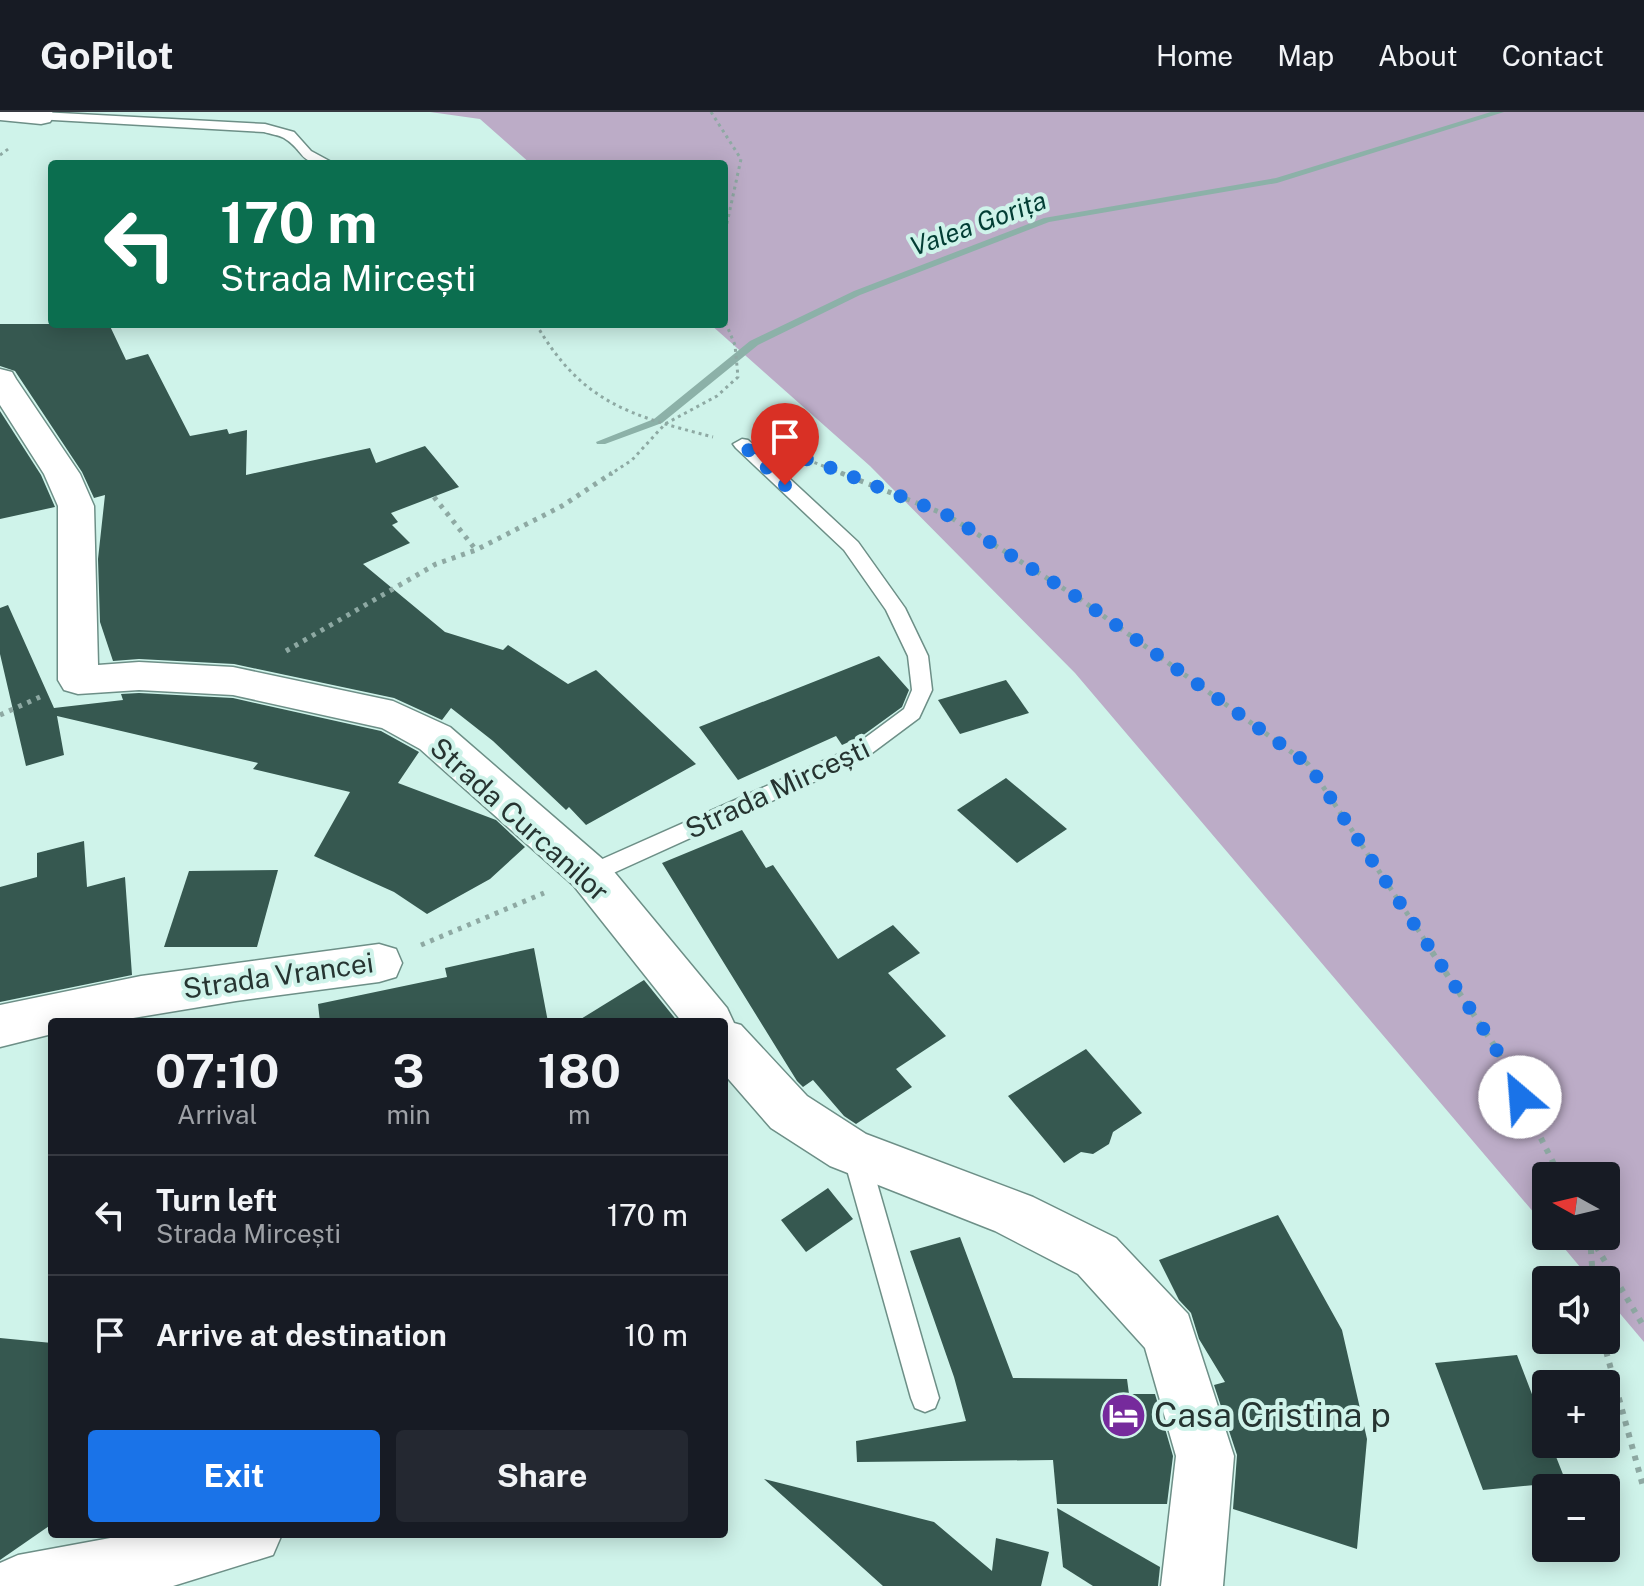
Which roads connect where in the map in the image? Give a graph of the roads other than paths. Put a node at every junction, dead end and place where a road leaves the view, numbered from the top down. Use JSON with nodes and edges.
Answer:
{"nodes":[{"id":1,"x":0,"y":112,"type":"edge"},
{"id":2,"x":41,"y":116,"type":"joint"},
{"id":3,"x":319,"y":160,"type":"edge"},
{"id":4,"x":0,"y":379,"type":"edge"},
{"id":5,"x":742,"y":444,"type":"road end"},
{"id":6,"x":590,"y":874,"type":"junction"},
{"id":7,"x":379,"y":963,"type":"road end"},
{"id":8,"x":707,"y":1018,"type":"edge"},
{"id":9,"x":0,"y":1026,"type":"edge"},
{"id":10,"x":728,"y":1044,"type":"edge"},
{"id":11,"x":855,"y":1151,"type":"junction"},
{"id":12,"x":925,"y":1398,"type":"dead end"},
{"id":13,"x":237,"y":1538,"type":"edge"},
{"id":14,"x":18,"y":1586,"type":"edge"},
{"id":15,"x":1192,"y":1586,"type":"edge"}],
"edges":[{"from":1,"to":2,"type":"street"},
{"from":2,"to":3,"type":"lane"},
{"from":4,"to":6,"type":"street","name":"Strada Curcanilor"},
{"from":5,"to":6,"type":"lane","name":"Strada Mircești"},
{"from":6,"to":8,"type":"street","name":"Strada Curcanilor"},
{"from":7,"to":9,"type":"street","name":"Strada Vrancei"},
{"from":10,"to":11,"type":"street"},
{"from":11,"to":12,"type":"lane"},
{"from":11,"to":15,"type":"street"},
{"from":13,"to":14,"type":"street"}]}
